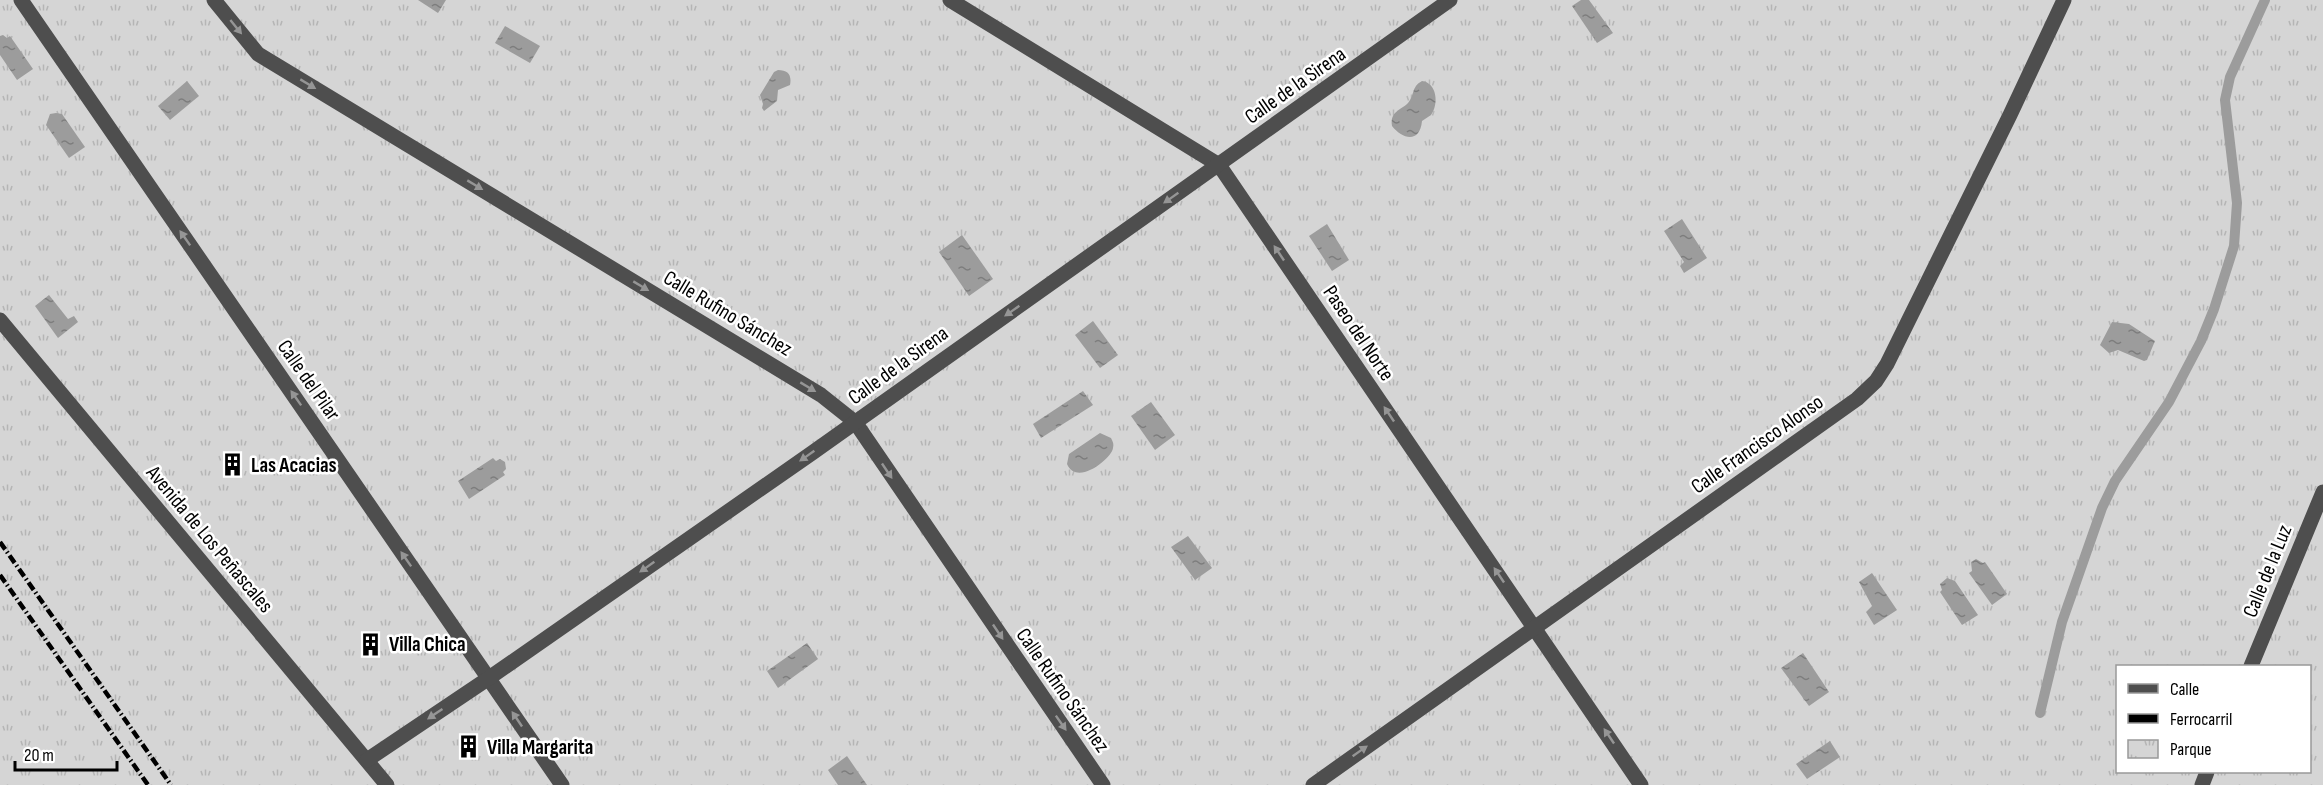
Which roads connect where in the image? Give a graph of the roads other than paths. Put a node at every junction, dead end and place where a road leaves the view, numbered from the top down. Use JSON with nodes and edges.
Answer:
{"nodes":[{"id":1,"x":21,"y":0,"type":"edge"},
{"id":2,"x":214,"y":0,"type":"edge"},
{"id":3,"x":950,"y":0,"type":"edge"},
{"id":4,"x":1450,"y":0,"type":"edge"},
{"id":5,"x":2064,"y":0,"type":"edge"},
{"id":6,"x":1219,"y":165,"type":"junction"},
{"id":7,"x":0,"y":320,"type":"edge"},
{"id":8,"x":855,"y":422,"type":"junction"},
{"id":9,"x":2323,"y":492,"type":"edge"},
{"id":10,"x":1535,"y":627,"type":"junction"},
{"id":11,"x":2251,"y":665,"type":"edge"},
{"id":12,"x":489,"y":678,"type":"junction"},
{"id":13,"x":367,"y":760,"type":"junction"},
{"id":14,"x":387,"y":785,"type":"edge"},
{"id":15,"x":562,"y":785,"type":"edge"},
{"id":16,"x":1103,"y":785,"type":"edge"},
{"id":17,"x":1313,"y":785,"type":"edge"},
{"id":18,"x":1641,"y":785,"type":"edge"}],
"edges":[{"from":12,"to":1,"type":"street","name":"Calle del Pilar","one_way":true},
{"from":2,"to":8,"type":"street","name":"Calle Rufino Sánchez","one_way":true},
{"from":3,"to":6,"type":"street","name":"Paseo del Norte"},
{"from":4,"to":6,"type":"street","name":"Calle de la Sirena"},
{"from":5,"to":10,"type":"street","name":"Calle Francisco Alonso"},
{"from":6,"to":8,"type":"street","name":"Calle de la Sirena","one_way":true},
{"from":10,"to":6,"type":"street","name":"Paseo del Norte","one_way":true},
{"from":7,"to":13,"type":"street","name":"Avenida de Los Peñascales"},
{"from":8,"to":12,"type":"street","name":"Calle de la Sirena","one_way":true},
{"from":8,"to":16,"type":"street","name":"Calle Rufino Sánchez","one_way":true},
{"from":9,"to":11,"type":"street","name":"Calle de la Luz"},
{"from":17,"to":10,"type":"street","name":"Calle Francisco Alonso","one_way":true},
{"from":18,"to":10,"type":"street","name":"Paseo del Norte","one_way":true},
{"from":12,"to":13,"type":"street","name":"Calle de la Sirena","one_way":true},
{"from":15,"to":12,"type":"street","name":"Calle del Pilar","one_way":true},
{"from":13,"to":14,"type":"street","name":"Avenida de Los Peñascales"}]}
